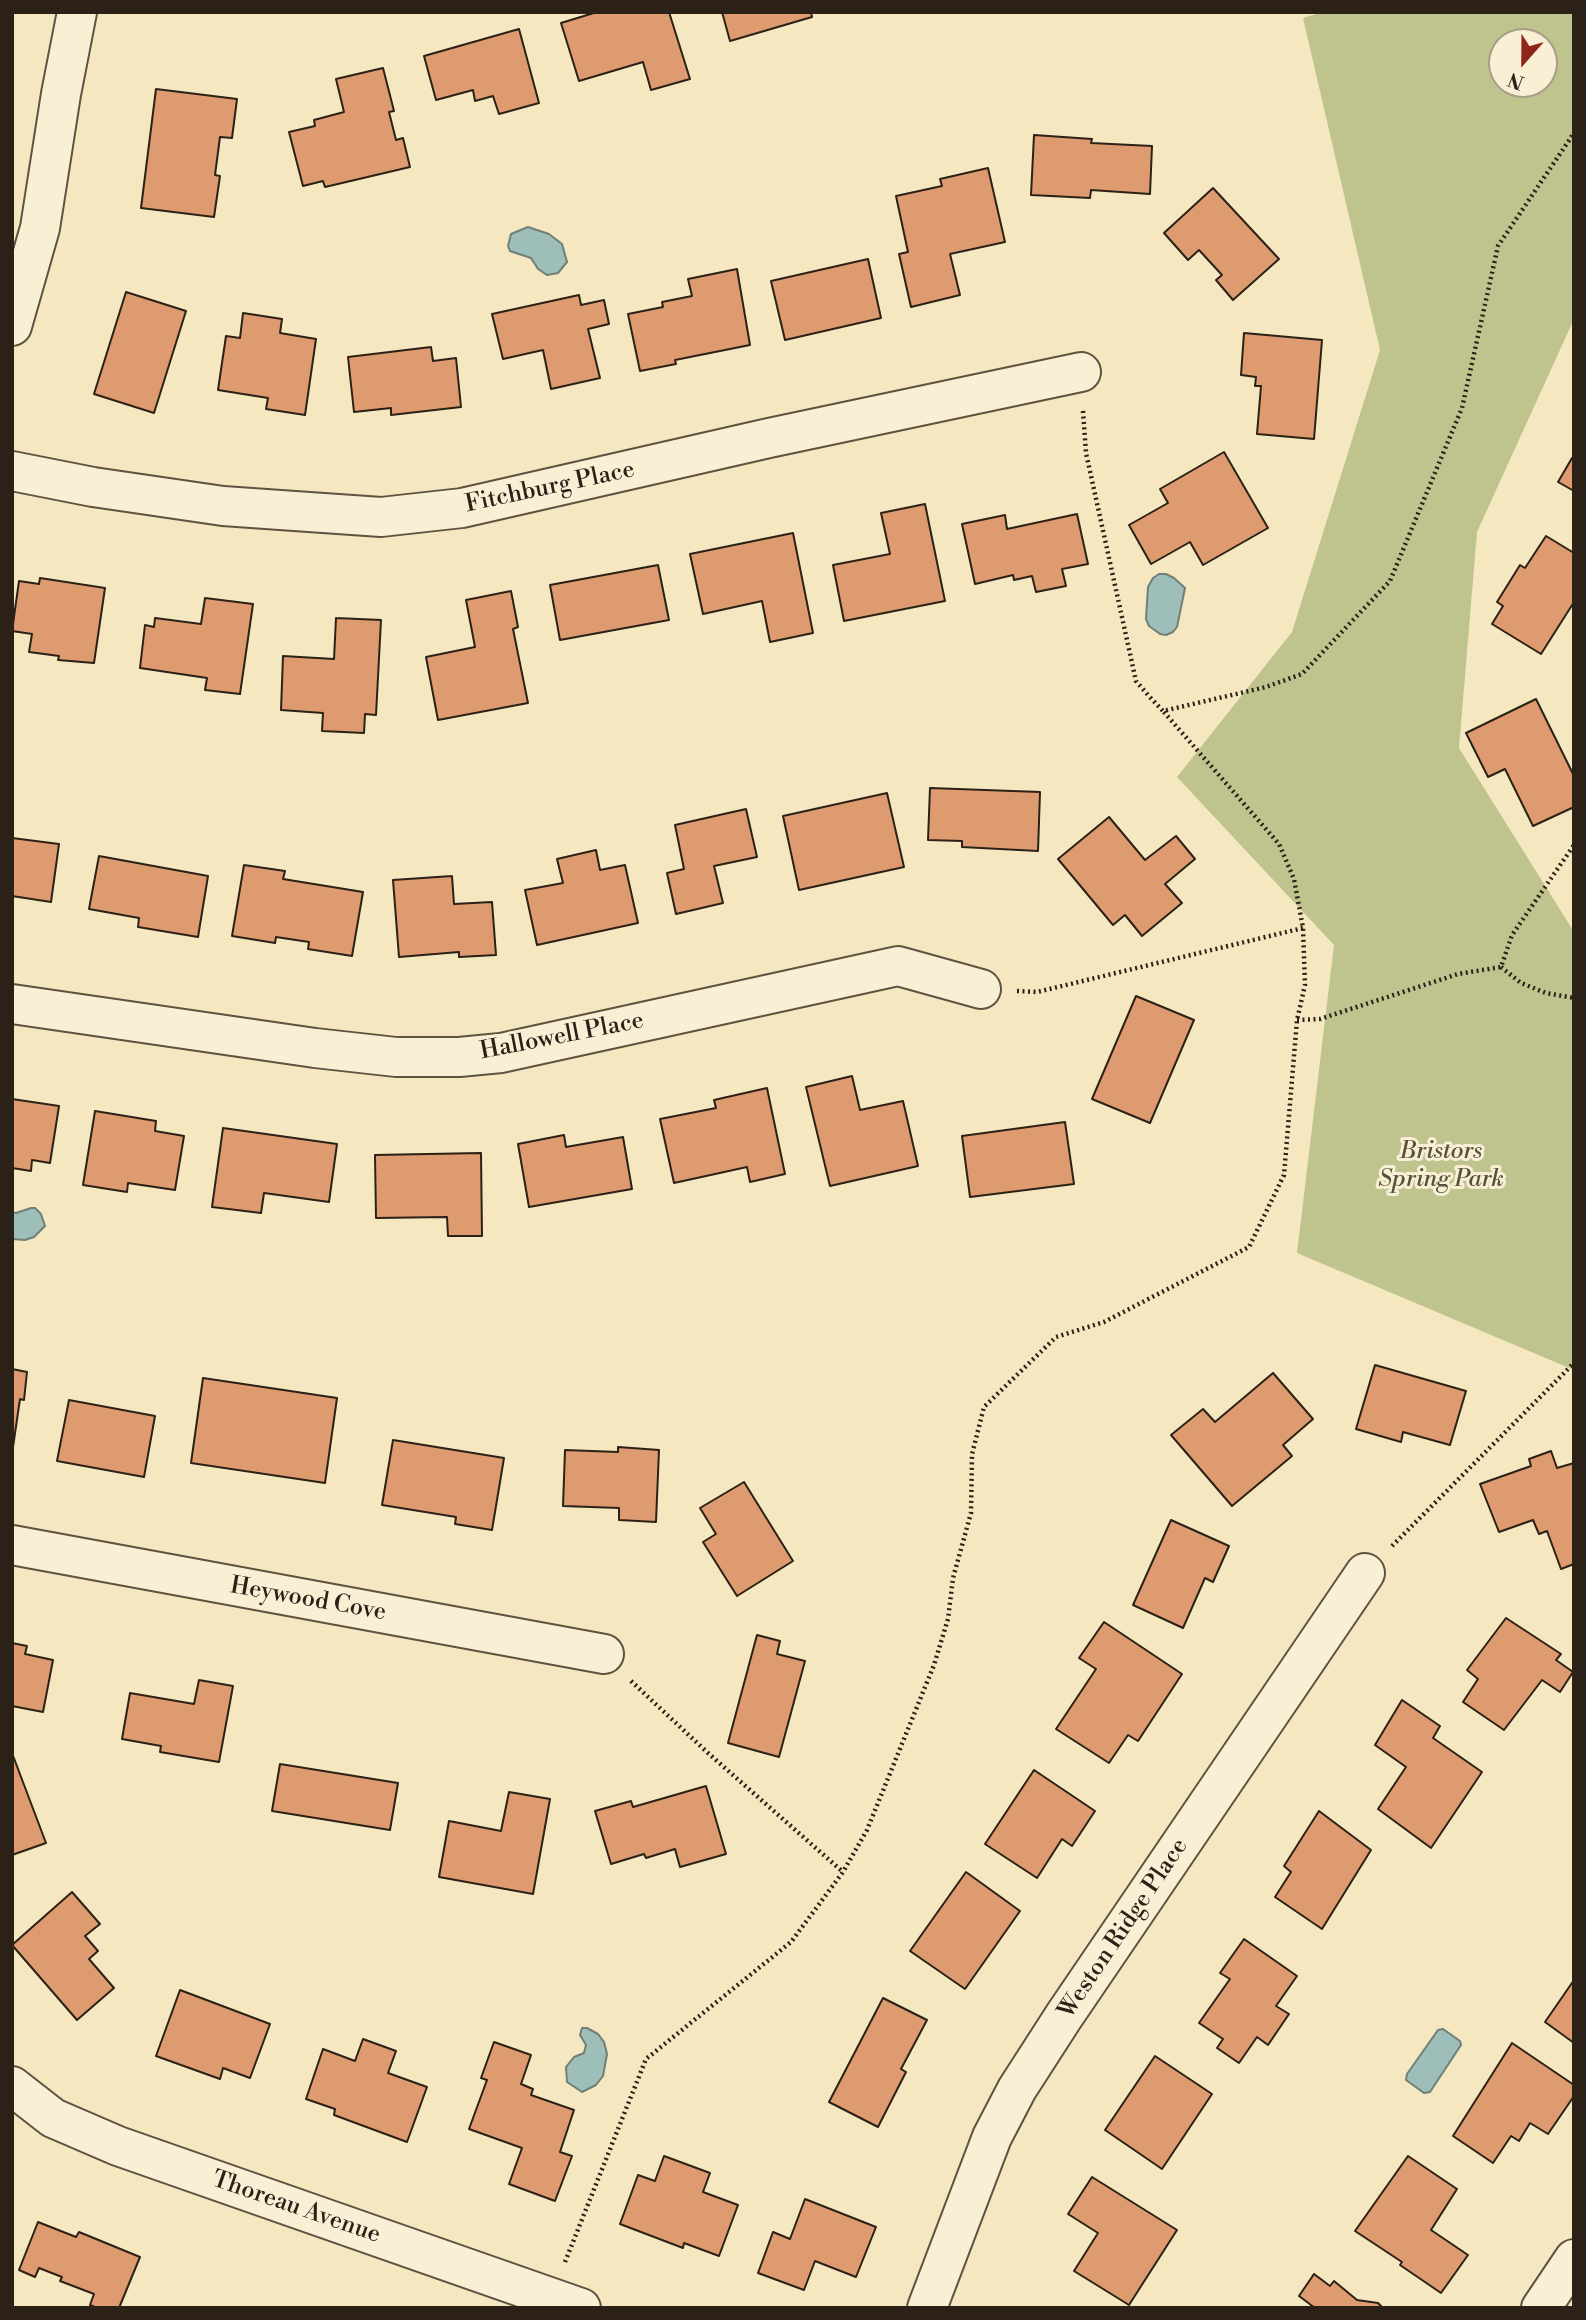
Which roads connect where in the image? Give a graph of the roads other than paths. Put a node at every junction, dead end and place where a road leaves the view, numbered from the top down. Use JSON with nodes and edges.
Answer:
{"nodes":[{"id":1,"x":77,"y":12,"type":"edge"},
{"id":2,"x":12,"y":326,"type":"edge"},
{"id":3,"x":1081,"y":372,"type":"road end"},
{"id":4,"x":12,"y":471,"type":"edge"},
{"id":5,"x":981,"y":989,"type":"road end"},
{"id":6,"x":12,"y":1004,"type":"edge"},
{"id":7,"x":12,"y":1545,"type":"edge"},
{"id":8,"x":1365,"y":1573,"type":"road end"},
{"id":9,"x":604,"y":1654,"type":"road end"},
{"id":10,"x":15,"y":2094,"type":"edge"},
{"id":11,"x":1574,"y":2259,"type":"edge"},
{"id":12,"x":569,"y":2303,"type":"edge"},
{"id":13,"x":926,"y":2308,"type":"edge"},
{"id":14,"x":1541,"y":2308,"type":"edge"}],
"edges":[{"from":1,"to":2,"type":"street"},
{"from":3,"to":4,"type":"street","name":"Fitchburg Place"},
{"from":5,"to":6,"type":"street","name":"Hallowell Place"},
{"from":7,"to":9,"type":"street","name":"Heywood Cove"},
{"from":8,"to":13,"type":"street","name":"Weston Ridge Place"},
{"from":10,"to":12,"type":"street","name":"Thoreau Avenue"},
{"from":11,"to":14,"type":"street"}]}
